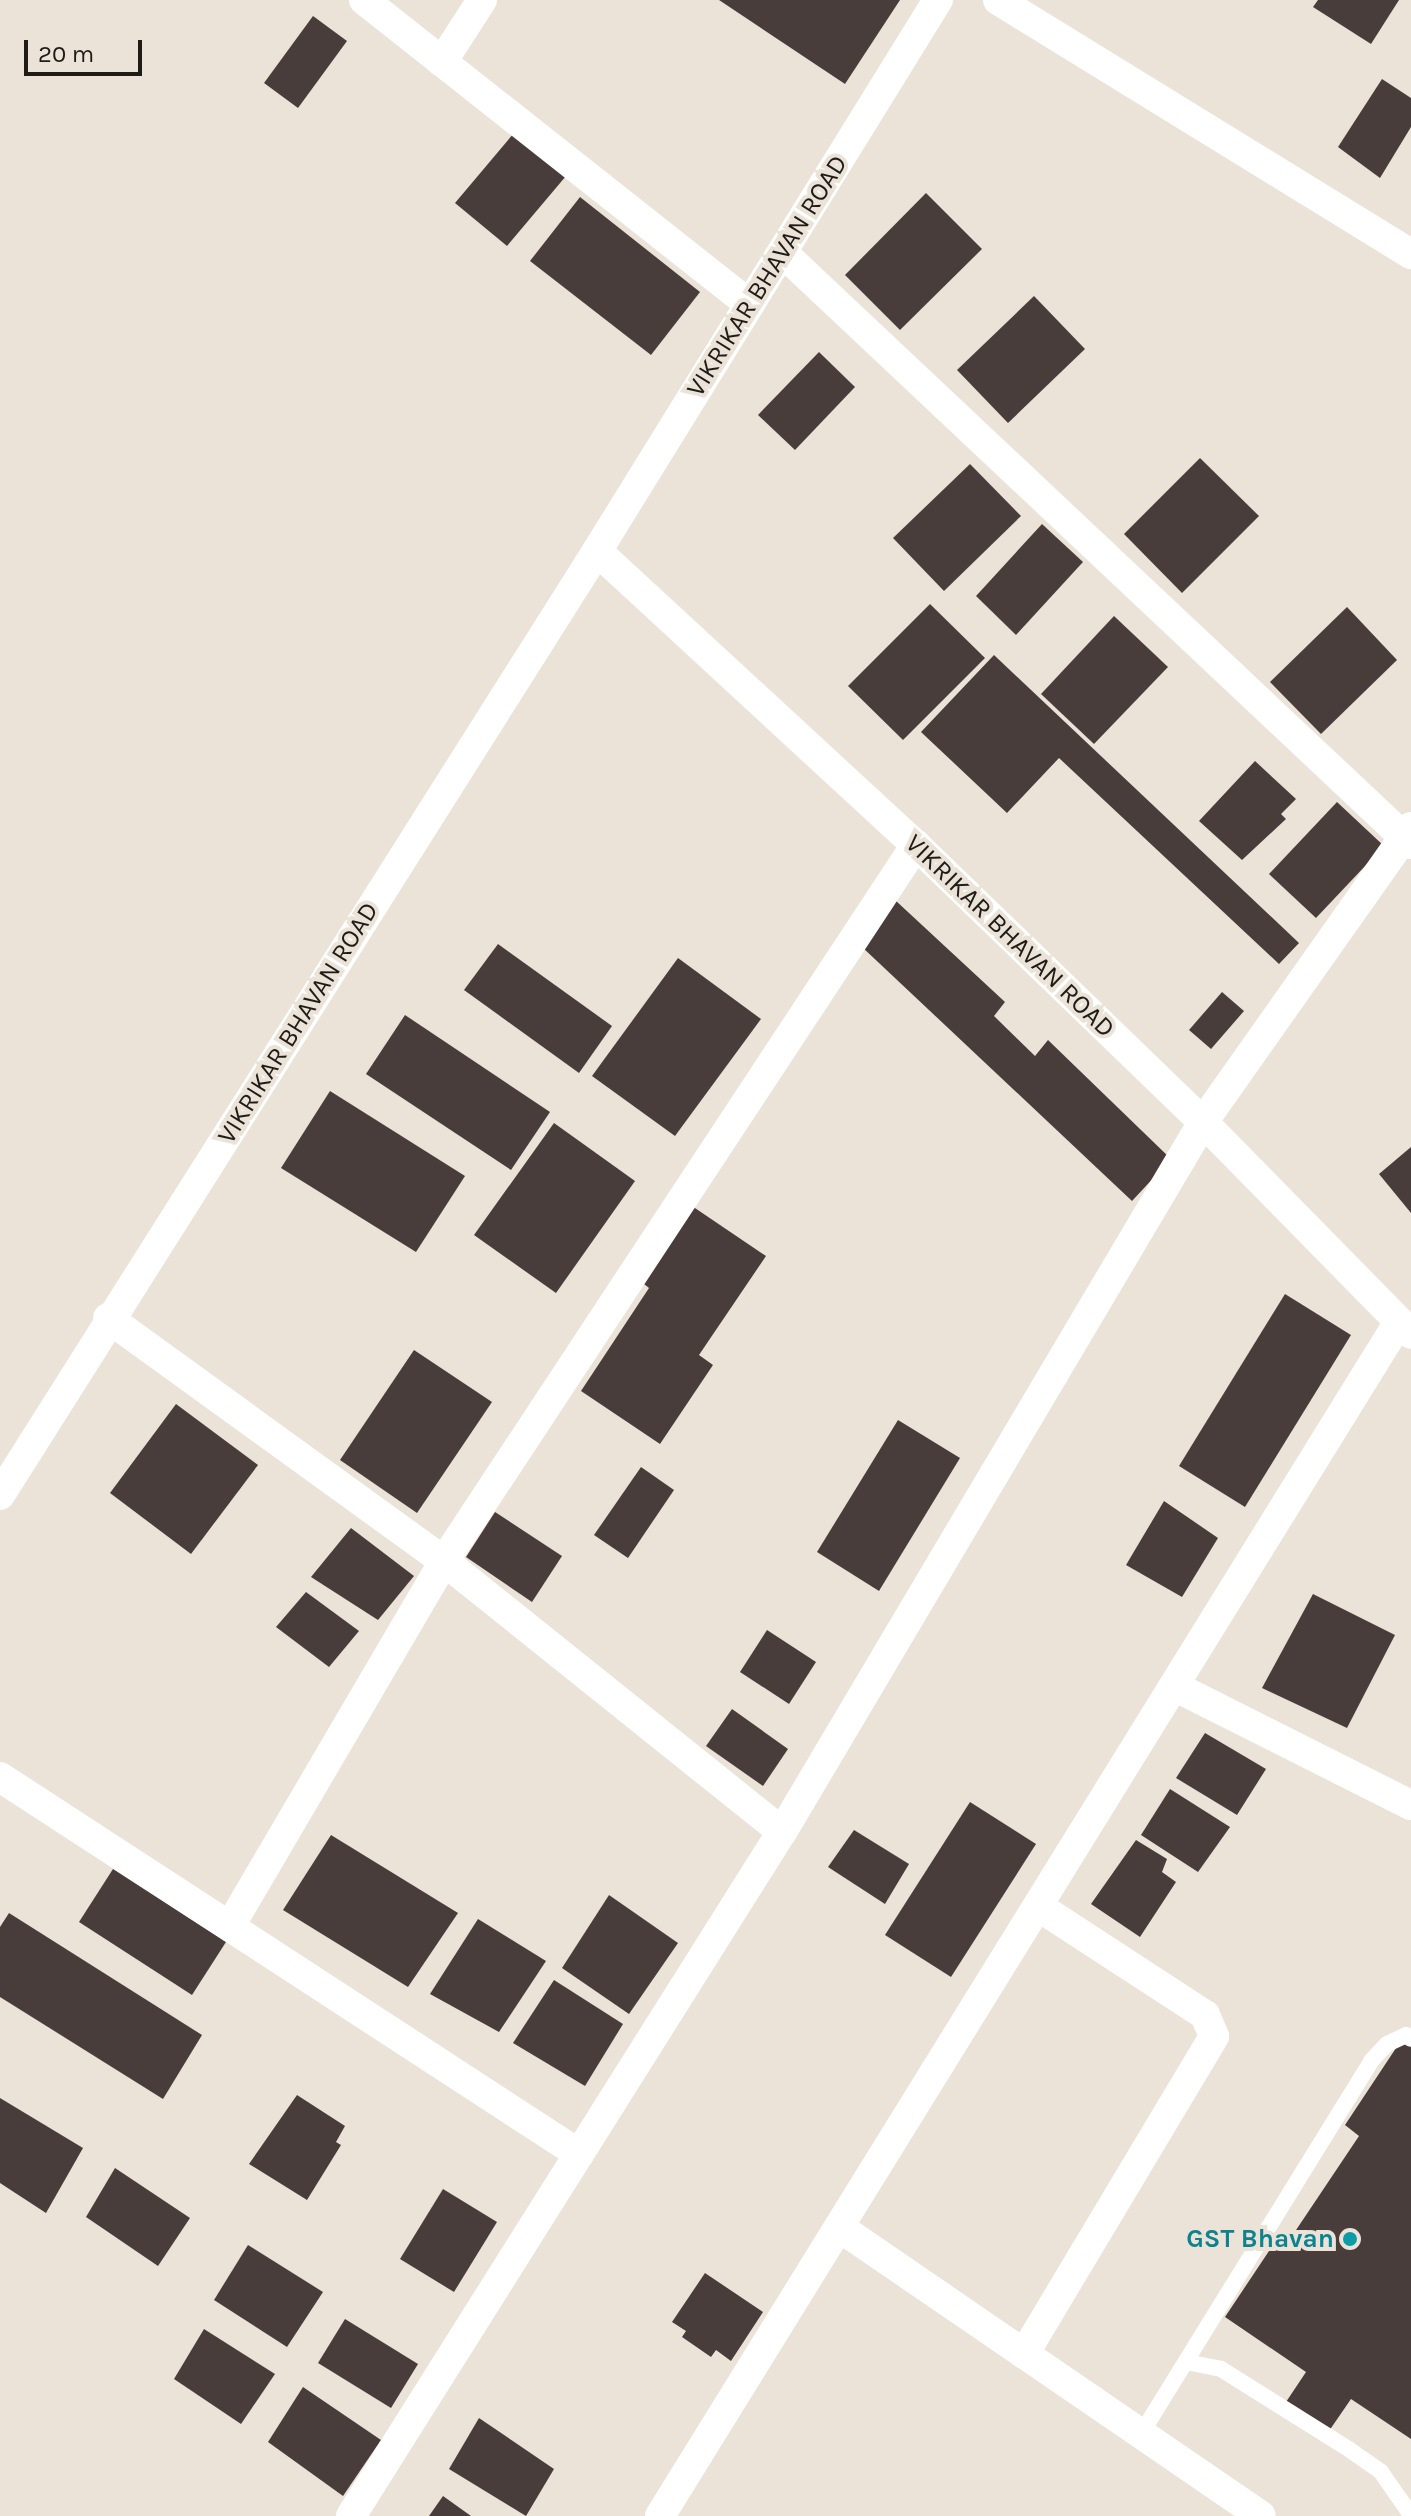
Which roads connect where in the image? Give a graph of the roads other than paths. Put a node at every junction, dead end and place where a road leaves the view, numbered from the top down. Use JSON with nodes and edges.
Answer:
{"nodes":[{"id":1,"x":364,"y":0,"type":"edge"},
{"id":2,"x":482,"y":0,"type":"edge"},
{"id":3,"x":938,"y":0,"type":"edge"},
{"id":4,"x":998,"y":0,"type":"edge"},
{"id":5,"x":442,"y":62,"type":"junction"},
{"id":6,"x":782,"y":252,"type":"junction"},
{"id":7,"x":1411,"y":254,"type":"edge"},
{"id":8,"x":749,"y":304,"type":"junction"},
{"id":9,"x":597,"y":551,"type":"junction"},
{"id":10,"x":1409,"y":837,"type":"edge"},
{"id":11,"x":916,"y":845,"type":"junction"},
{"id":12,"x":1203,"y":1122,"type":"junction"},
{"id":13,"x":108,"y":1318,"type":"junction"},
{"id":14,"x":1405,"y":1328,"type":"edge"},
{"id":15,"x":0,"y":1495,"type":"edge"},
{"id":16,"x":444,"y":1561,"type":"junction"},
{"id":17,"x":1174,"y":1686,"type":"junction"},
{"id":18,"x":0,"y":1777,"type":"edge"},
{"id":19,"x":1411,"y":1805,"type":"edge"},
{"id":20,"x":782,"y":1832,"type":"junction"},
{"id":21,"x":1038,"y":1906,"type":"junction"},
{"id":22,"x":230,"y":1926,"type":"junction"},
{"id":23,"x":1411,"y":2039,"type":"edge"},
{"id":24,"x":579,"y":2154,"type":"junction"},
{"id":25,"x":839,"y":2227,"type":"junction"},
{"id":26,"x":1024,"y":2354,"type":"junction"},
{"id":27,"x":1186,"y":2362,"type":"junction"},
{"id":28,"x":1141,"y":2434,"type":"junction"},
{"id":29,"x":1411,"y":2515,"type":"edge"},
{"id":30,"x":351,"y":2516,"type":"edge"},
{"id":31,"x":660,"y":2516,"type":"edge"},
{"id":32,"x":1261,"y":2516,"type":"edge"}],
"edges":[{"from":1,"to":5,"type":"street"},
{"from":2,"to":5,"type":"street"},
{"from":3,"to":6,"type":"street","name":"VIKRIKAR BHAVAN ROAD"},
{"from":4,"to":7,"type":"street"},
{"from":5,"to":8,"type":"street"},
{"from":6,"to":8,"type":"street","name":"VIKRIKAR BHAVAN ROAD"},
{"from":6,"to":10,"type":"street"},
{"from":8,"to":9,"type":"street","name":"VIKRIKAR BHAVAN ROAD"},
{"from":9,"to":11,"type":"street","name":"VIKRIKAR BHAVAN ROAD"},
{"from":9,"to":13,"type":"street","name":"VIKRIKAR BHAVAN ROAD"},
{"from":10,"to":12,"type":"street"},
{"from":11,"to":12,"type":"street","name":"VIKRIKAR BHAVAN ROAD"},
{"from":11,"to":16,"type":"street"},
{"from":12,"to":14,"type":"street","name":"VIKRIKAR BHAVAN ROAD"},
{"from":12,"to":20,"type":"street"},
{"from":13,"to":15,"type":"street","name":"VIKRIKAR BHAVAN ROAD"},
{"from":13,"to":16,"type":"street"},
{"from":14,"to":17,"type":"street"},
{"from":16,"to":20,"type":"street"},
{"from":16,"to":22,"type":"street"},
{"from":17,"to":19,"type":"street"},
{"from":17,"to":21,"type":"street"},
{"from":18,"to":22,"type":"street"},
{"from":20,"to":24,"type":"street"},
{"from":21,"to":25,"type":"street"},
{"from":21,"to":26,"type":"street"},
{"from":22,"to":24,"type":"street"},
{"from":23,"to":27,"type":"lane"},
{"from":24,"to":30,"type":"street"},
{"from":25,"to":26,"type":"street"},
{"from":25,"to":31,"type":"street"},
{"from":26,"to":28,"type":"street"},
{"from":27,"to":28,"type":"lane"},
{"from":27,"to":29,"type":"lane"},
{"from":28,"to":32,"type":"street"}]}
